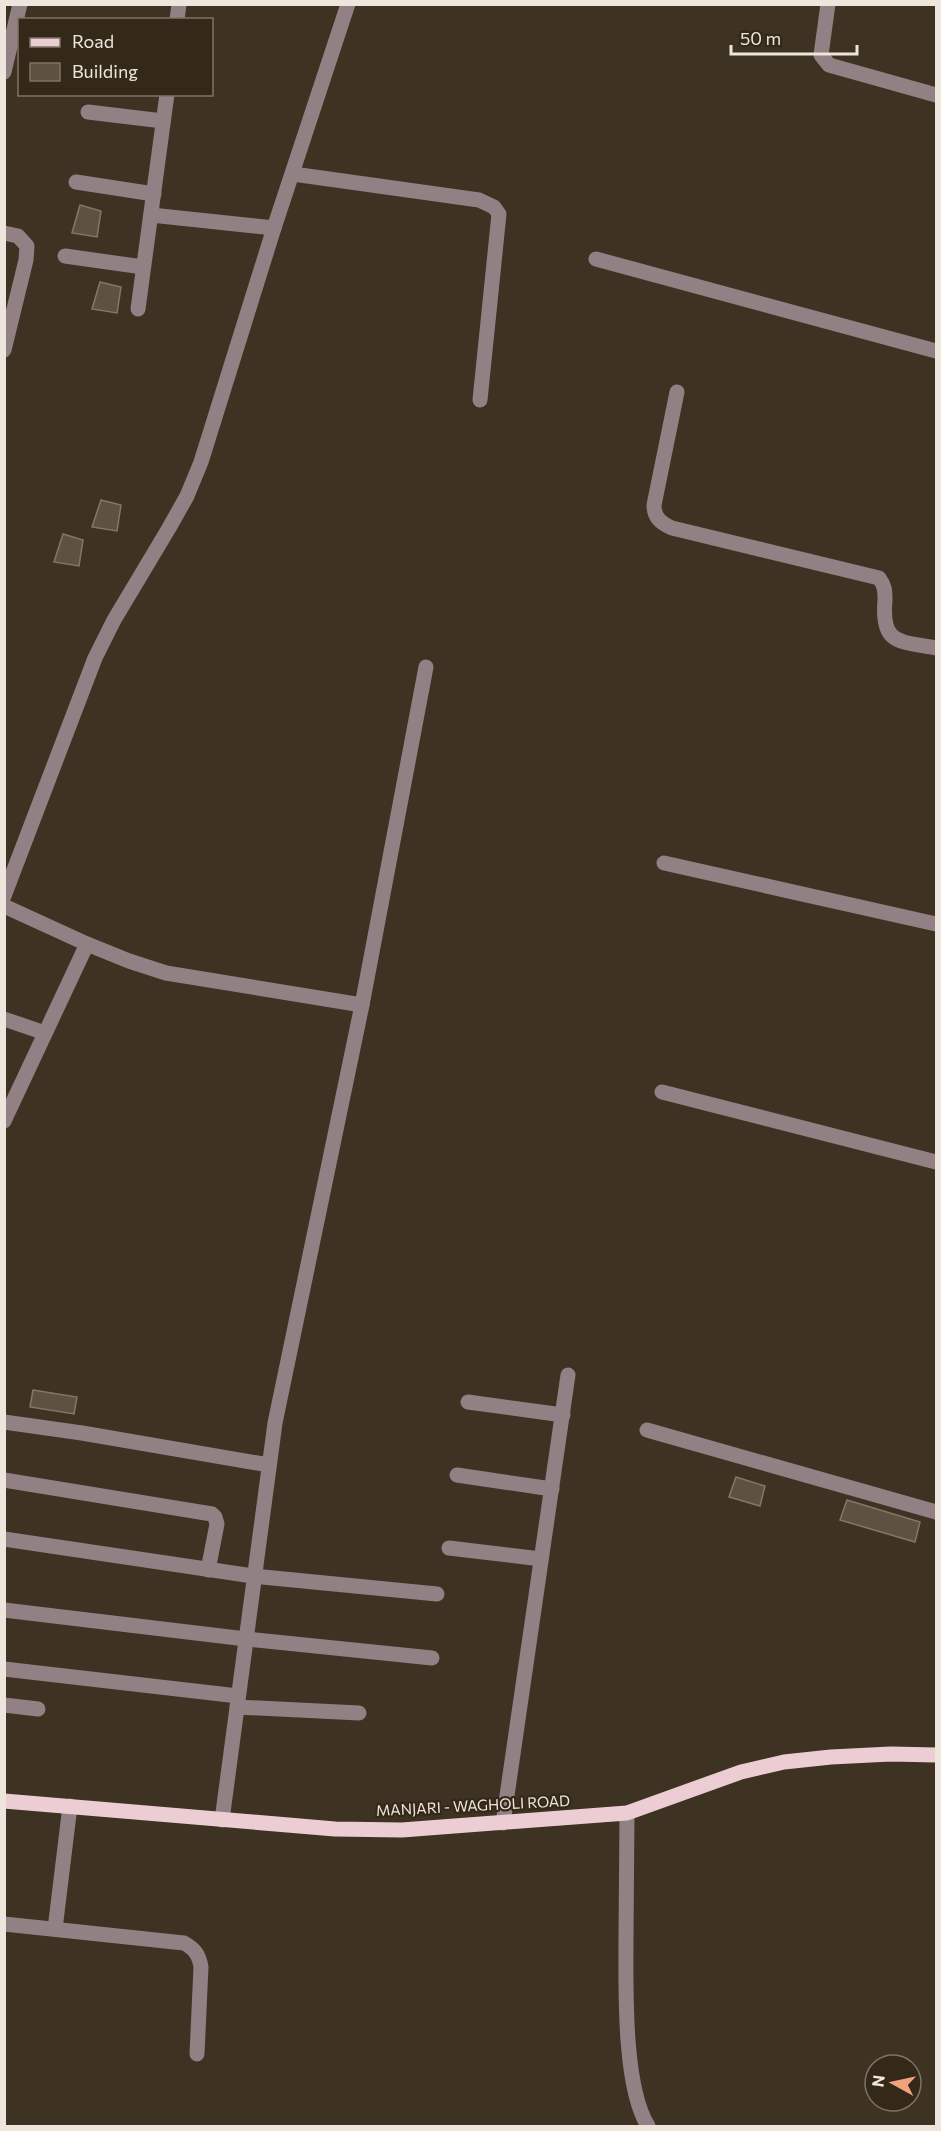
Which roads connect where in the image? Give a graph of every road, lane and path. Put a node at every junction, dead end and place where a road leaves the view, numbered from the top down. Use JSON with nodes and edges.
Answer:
{"nodes":[{"id":1,"x":20,"y":4,"type":"edge"},
{"id":2,"x":348,"y":4,"type":"edge"},
{"id":3,"x":828,"y":4,"type":"edge"},
{"id":4,"x":4,"y":72,"type":"edge"},
{"id":5,"x":936,"y":95,"type":"edge"},
{"id":6,"x":167,"y":96,"type":"edge"},
{"id":7,"x":88,"y":112,"type":"dead end"},
{"id":8,"x":163,"y":121,"type":"junction"},
{"id":9,"x":292,"y":174,"type":"junction"},
{"id":10,"x":76,"y":182,"type":"dead end"},
{"id":11,"x":154,"y":194,"type":"junction"},
{"id":12,"x":151,"y":215,"type":"junction"},
{"id":13,"x":274,"y":228,"type":"junction"},
{"id":14,"x":4,"y":233,"type":"edge"},
{"id":15,"x":65,"y":256,"type":"dead end"},
{"id":16,"x":596,"y":259,"type":"dead end"},
{"id":17,"x":143,"y":267,"type":"junction"},
{"id":18,"x":138,"y":309,"type":"dead end"},
{"id":19,"x":4,"y":350,"type":"edge"},
{"id":20,"x":936,"y":351,"type":"edge"},
{"id":21,"x":677,"y":392,"type":"dead end"},
{"id":22,"x":480,"y":400,"type":"dead end"},
{"id":23,"x":936,"y":648,"type":"edge"},
{"id":24,"x":426,"y":667,"type":"dead end"},
{"id":25,"x":664,"y":863,"type":"dead end"},
{"id":26,"x":4,"y":896,"type":"edge"},
{"id":27,"x":4,"y":906,"type":"edge"},
{"id":28,"x":936,"y":924,"type":"edge"},
{"id":29,"x":87,"y":944,"type":"junction"},
{"id":30,"x":363,"y":1005,"type":"junction"},
{"id":31,"x":4,"y":1019,"type":"edge"},
{"id":32,"x":45,"y":1033,"type":"junction"},
{"id":33,"x":662,"y":1092,"type":"dead end"},
{"id":34,"x":4,"y":1121,"type":"edge"},
{"id":35,"x":936,"y":1162,"type":"edge"},
{"id":36,"x":568,"y":1375,"type":"dead end"},
{"id":37,"x":468,"y":1402,"type":"dead end"},
{"id":38,"x":563,"y":1415,"type":"junction"},
{"id":39,"x":4,"y":1422,"type":"edge"},
{"id":40,"x":647,"y":1430,"type":"dead end"},
{"id":41,"x":269,"y":1465,"type":"junction"},
{"id":42,"x":457,"y":1475,"type":"dead end"},
{"id":43,"x":4,"y":1480,"type":"edge"},
{"id":44,"x":552,"y":1489,"type":"junction"},
{"id":45,"x":936,"y":1512,"type":"edge"},
{"id":46,"x":4,"y":1539,"type":"edge"},
{"id":47,"x":449,"y":1548,"type":"dead end"},
{"id":48,"x":541,"y":1559,"type":"junction"},
{"id":49,"x":208,"y":1570,"type":"junction"},
{"id":50,"x":253,"y":1576,"type":"junction"},
{"id":51,"x":436,"y":1594,"type":"dead end"},
{"id":52,"x":4,"y":1610,"type":"edge"},
{"id":53,"x":246,"y":1639,"type":"junction"},
{"id":54,"x":432,"y":1658,"type":"dead end"},
{"id":55,"x":4,"y":1669,"type":"edge"},
{"id":56,"x":237,"y":1701,"type":"junction"},
{"id":57,"x":4,"y":1705,"type":"edge"},
{"id":58,"x":38,"y":1709,"type":"dead end"},
{"id":59,"x":359,"y":1713,"type":"dead end"},
{"id":60,"x":936,"y":1755,"type":"edge"},
{"id":61,"x":5,"y":1801,"type":"edge"},
{"id":62,"x":70,"y":1806,"type":"junction"},
{"id":63,"x":4,"y":1811,"type":"edge"},
{"id":64,"x":627,"y":1813,"type":"junction"},
{"id":65,"x":222,"y":1820,"type":"junction"},
{"id":66,"x":503,"y":1824,"type":"junction"},
{"id":67,"x":4,"y":1924,"type":"edge"},
{"id":68,"x":55,"y":1929,"type":"junction"},
{"id":69,"x":197,"y":2054,"type":"dead end"},
{"id":70,"x":648,"y":2127,"type":"edge"}],
"edges":[{"from":1,"to":4,"type":"street"},
{"from":2,"to":9,"type":"street"},
{"from":3,"to":5,"type":"street"},
{"from":6,"to":8,"type":"street"},
{"from":7,"to":8,"type":"street"},
{"from":8,"to":11,"type":"street"},
{"from":9,"to":13,"type":"street"},
{"from":9,"to":22,"type":"street"},
{"from":10,"to":11,"type":"street"},
{"from":11,"to":12,"type":"street"},
{"from":12,"to":13,"type":"street"},
{"from":12,"to":17,"type":"street"},
{"from":13,"to":26,"type":"street"},
{"from":14,"to":19,"type":"street"},
{"from":15,"to":17,"type":"street"},
{"from":16,"to":20,"type":"street"},
{"from":17,"to":18,"type":"street"},
{"from":21,"to":23,"type":"street"},
{"from":24,"to":30,"type":"street"},
{"from":25,"to":28,"type":"street"},
{"from":27,"to":29,"type":"street"},
{"from":29,"to":30,"type":"street"},
{"from":29,"to":32,"type":"street"},
{"from":30,"to":41,"type":"street"},
{"from":31,"to":32,"type":"street"},
{"from":32,"to":34,"type":"street"},
{"from":33,"to":35,"type":"street"},
{"from":36,"to":38,"type":"street"},
{"from":37,"to":38,"type":"street"},
{"from":38,"to":44,"type":"street"},
{"from":39,"to":41,"type":"street"},
{"from":40,"to":45,"type":"street"},
{"from":41,"to":50,"type":"street"},
{"from":42,"to":44,"type":"street"},
{"from":43,"to":49,"type":"street"},
{"from":44,"to":48,"type":"street"},
{"from":46,"to":49,"type":"street"},
{"from":47,"to":48,"type":"street"},
{"from":48,"to":66,"type":"street"},
{"from":49,"to":50,"type":"street"},
{"from":50,"to":51,"type":"street"},
{"from":50,"to":53,"type":"street"},
{"from":52,"to":53,"type":"street"},
{"from":53,"to":54,"type":"street"},
{"from":53,"to":56,"type":"street"},
{"from":55,"to":56,"type":"street"},
{"from":56,"to":59,"type":"street"},
{"from":56,"to":65,"type":"street"},
{"from":57,"to":58,"type":"street"},
{"from":60,"to":64,"type":"main road","name":"MANJARI - WAGHOLI ROAD"},
{"from":61,"to":62,"type":"main road","name":"MANJARI - WAGHOLI ROAD"},
{"from":61,"to":63,"type":"street"},
{"from":62,"to":65,"type":"main road","name":"MANJARI - WAGHOLI ROAD"},
{"from":62,"to":68,"type":"street"},
{"from":64,"to":66,"type":"main road","name":"MANJARI - WAGHOLI ROAD"},
{"from":64,"to":70,"type":"street"},
{"from":65,"to":66,"type":"main road","name":"MANJARI - WAGHOLI ROAD"},
{"from":67,"to":68,"type":"street"},
{"from":68,"to":69,"type":"street"}]}
